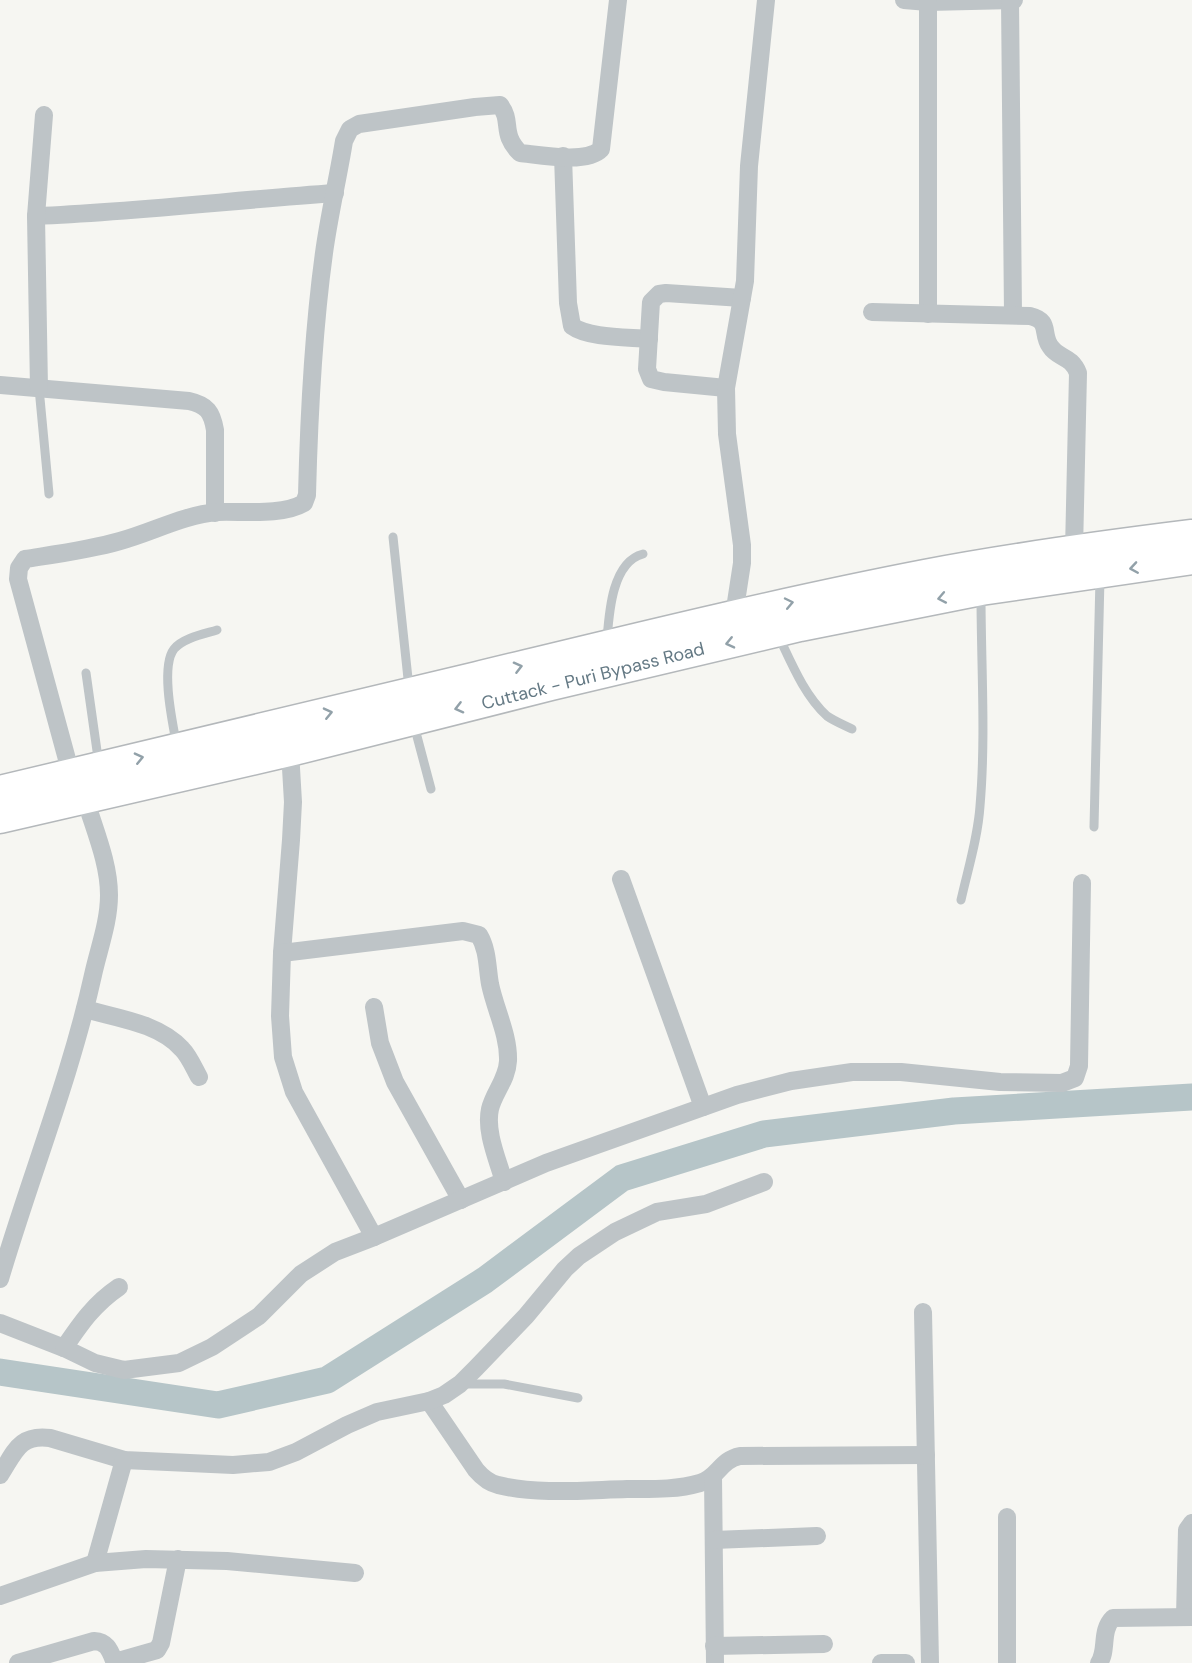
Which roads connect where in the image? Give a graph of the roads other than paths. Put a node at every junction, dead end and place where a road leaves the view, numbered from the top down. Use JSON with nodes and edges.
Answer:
{"nodes":[{"id":1,"x":618,"y":0,"type":"edge"},
{"id":2,"x":766,"y":0,"type":"edge"},
{"id":3,"x":904,"y":0,"type":"edge"},
{"id":4,"x":1012,"y":0,"type":"edge"},
{"id":5,"x":928,"y":2,"type":"junction"},
{"id":6,"x":44,"y":114,"type":"dead end"},
{"id":7,"x":563,"y":156,"type":"junction"},
{"id":8,"x":335,"y":193,"type":"junction"},
{"id":9,"x":36,"y":216,"type":"junction"},
{"id":10,"x":742,"y":298,"type":"junction"},
{"id":11,"x":872,"y":312,"type":"dead end"},
{"id":12,"x":928,"y":314,"type":"junction"},
{"id":13,"x":1013,"y":315,"type":"junction"},
{"id":14,"x":649,"y":339,"type":"junction"},
{"id":15,"x":0,"y":385,"type":"edge"},
{"id":16,"x":39,"y":388,"type":"junction"},
{"id":17,"x":726,"y":388,"type":"junction"},
{"id":18,"x":49,"y":494,"type":"dead end"},
{"id":19,"x":215,"y":513,"type":"junction"},
{"id":20,"x":1192,"y":535,"type":"edge"},
{"id":21,"x":393,"y":537,"type":"dead end"},
{"id":22,"x":1074,"y":550,"type":"junction"},
{"id":23,"x":643,"y":554,"type":"dead end"},
{"id":24,"x":1192,"y":559,"type":"edge"},
{"id":25,"x":1100,"y":573,"type":"junction"},
{"id":26,"x":981,"y":590,"type":"junction"},
{"id":27,"x":734,"y":615,"type":"junction"},
{"id":28,"x":217,"y":630,"type":"dead end"},
{"id":29,"x":776,"y":632,"type":"junction"},
{"id":30,"x":606,"y":645,"type":"junction"},
{"id":31,"x":86,"y":673,"type":"dead end"},
{"id":32,"x":411,"y":707,"type":"junction"},
{"id":33,"x":852,"y":729,"type":"dead end"},
{"id":34,"x":177,"y":749,"type":"junction"},
{"id":35,"x":290,"y":751,"type":"junction"},
{"id":36,"x":85,"y":780,"type":"junction"},
{"id":37,"x":431,"y":789,"type":"dead end"},
{"id":38,"x":0,"y":790,"type":"edge"},
{"id":39,"x":0,"y":818,"type":"edge"},
{"id":40,"x":1094,"y":827,"type":"dead end"},
{"id":41,"x":621,"y":879,"type":"dead end"},
{"id":42,"x":1082,"y":884,"type":"dead end"},
{"id":43,"x":961,"y":900,"type":"dead end"},
{"id":44,"x":282,"y":953,"type":"junction"},
{"id":45,"x":374,"y":1006,"type":"dead end"},
{"id":46,"x":86,"y":1009,"type":"junction"},
{"id":47,"x":199,"y":1077,"type":"dead end"},
{"id":48,"x":703,"y":1107,"type":"junction"},
{"id":49,"x":504,"y":1182,"type":"junction"},
{"id":50,"x":764,"y":1182,"type":"dead end"},
{"id":51,"x":461,"y":1200,"type":"junction"},
{"id":52,"x":374,"y":1237,"type":"junction"},
{"id":53,"x":5,"y":1241,"type":"edge"},
{"id":54,"x":0,"y":1279,"type":"edge"},
{"id":55,"x":118,"y":1287,"type":"dead end"},
{"id":56,"x":923,"y":1312,"type":"dead end"},
{"id":57,"x":0,"y":1323,"type":"edge"},
{"id":58,"x":63,"y":1348,"type":"junction"},
{"id":59,"x":460,"y":1384,"type":"junction"},
{"id":60,"x":578,"y":1398,"type":"dead end"},
{"id":61,"x":429,"y":1401,"type":"junction"},
{"id":62,"x":926,"y":1455,"type":"junction"},
{"id":63,"x":124,"y":1460,"type":"junction"},
{"id":64,"x":0,"y":1475,"type":"edge"},
{"id":65,"x":714,"y":1476,"type":"junction"},
{"id":66,"x":1007,"y":1517,"type":"dead end"},
{"id":67,"x":1192,"y":1523,"type":"edge"},
{"id":68,"x":817,"y":1536,"type":"dead end"},
{"id":69,"x":714,"y":1540,"type":"junction"},
{"id":70,"x":178,"y":1559,"type":"junction"},
{"id":71,"x":95,"y":1563,"type":"junction"},
{"id":72,"x":355,"y":1573,"type":"dead end"},
{"id":73,"x":0,"y":1596,"type":"edge"},
{"id":74,"x":1189,"y":1617,"type":"edge"},
{"id":75,"x":824,"y":1644,"type":"dead end"},
{"id":76,"x":715,"y":1655,"type":"edge"},
{"id":77,"x":18,"y":1663,"type":"edge"},
{"id":78,"x":115,"y":1663,"type":"edge"},
{"id":79,"x":121,"y":1663,"type":"edge"},
{"id":80,"x":881,"y":1663,"type":"edge"},
{"id":81,"x":906,"y":1663,"type":"edge"},
{"id":82,"x":930,"y":1663,"type":"edge"},
{"id":83,"x":1007,"y":1663,"type":"edge"},
{"id":84,"x":1098,"y":1663,"type":"edge"}],
"edges":[{"from":1,"to":7,"type":"street"},
{"from":2,"to":10,"type":"street"},
{"from":3,"to":5,"type":"street"},
{"from":4,"to":5,"type":"street"},
{"from":4,"to":13,"type":"street"},
{"from":5,"to":12,"type":"street"},
{"from":6,"to":9,"type":"street"},
{"from":7,"to":8,"type":"street"},
{"from":7,"to":14,"type":"street"},
{"from":8,"to":9,"type":"street"},
{"from":8,"to":19,"type":"street"},
{"from":9,"to":16,"type":"street"},
{"from":10,"to":14,"type":"street"},
{"from":10,"to":17,"type":"street"},
{"from":11,"to":12,"type":"street"},
{"from":12,"to":13,"type":"street"},
{"from":13,"to":22,"type":"street"},
{"from":14,"to":17,"type":"street"},
{"from":15,"to":16,"type":"street"},
{"from":16,"to":18,"type":"lane"},
{"from":16,"to":19,"type":"street"},
{"from":17,"to":27,"type":"street"},
{"from":19,"to":36,"type":"street"},
{"from":20,"to":22,"type":"highway","name":"Cuttack - Puri Bypass Road"},
{"from":21,"to":32,"type":"lane"},
{"from":27,"to":22,"type":"highway","name":"Cuttack - Puri Bypass Road","one_way":true},
{"from":23,"to":30,"type":"lane"},
{"from":24,"to":25,"type":"highway","name":"Cuttack - Puri Bypass Road","one_way":true},
{"from":25,"to":26,"type":"highway","name":"Cuttack - Puri Bypass Road"},
{"from":25,"to":40,"type":"lane"},
{"from":26,"to":29,"type":"highway","name":"Cuttack - Puri Bypass Road","one_way":true},
{"from":26,"to":43,"type":"lane"},
{"from":27,"to":30,"type":"highway","name":"Cuttack - Puri Bypass Road"},
{"from":28,"to":34,"type":"lane"},
{"from":29,"to":32,"type":"highway","name":"Cuttack - Puri Bypass Road","one_way":true},
{"from":29,"to":33,"type":"lane"},
{"from":32,"to":30,"type":"highway","name":"Cuttack - Puri Bypass Road","one_way":true},
{"from":31,"to":36,"type":"lane"},
{"from":34,"to":32,"type":"highway","name":"Cuttack - Puri Bypass Road","one_way":true},
{"from":32,"to":35,"type":"highway","name":"Cuttack - Puri Bypass Road"},
{"from":32,"to":37,"type":"lane"},
{"from":36,"to":34,"type":"highway","name":"Cuttack - Puri Bypass Road","one_way":true},
{"from":35,"to":36,"type":"highway","name":"Cuttack - Puri Bypass Road"},
{"from":35,"to":44,"type":"street"},
{"from":36,"to":38,"type":"highway","name":"Cuttack - Puri Bypass Road"},
{"from":36,"to":39,"type":"highway","name":"Cuttack - Puri Bypass Road"},
{"from":36,"to":46,"type":"street"},
{"from":41,"to":48,"type":"street"},
{"from":42,"to":48,"type":"street"},
{"from":44,"to":49,"type":"street"},
{"from":44,"to":52,"type":"street"},
{"from":45,"to":51,"type":"street"},
{"from":46,"to":47,"type":"street"},
{"from":46,"to":53,"type":"street"},
{"from":48,"to":49,"type":"street"},
{"from":49,"to":51,"type":"street"},
{"from":50,"to":59,"type":"street"},
{"from":51,"to":52,"type":"street"},
{"from":52,"to":58,"type":"street"},
{"from":53,"to":54,"type":"street"},
{"from":55,"to":58,"type":"street"},
{"from":56,"to":62,"type":"street"},
{"from":57,"to":58,"type":"street"},
{"from":59,"to":60,"type":"lane"},
{"from":59,"to":61,"type":"street"},
{"from":61,"to":63,"type":"street"},
{"from":61,"to":65,"type":"street"},
{"from":62,"to":65,"type":"street"},
{"from":62,"to":82,"type":"street"},
{"from":63,"to":64,"type":"street"},
{"from":63,"to":71,"type":"street"},
{"from":65,"to":69,"type":"street"},
{"from":66,"to":83,"type":"street"},
{"from":67,"to":74,"type":"street"},
{"from":68,"to":69,"type":"street"},
{"from":69,"to":76,"type":"street"},
{"from":70,"to":71,"type":"street"},
{"from":70,"to":72,"type":"street"},
{"from":70,"to":79,"type":"street"},
{"from":71,"to":73,"type":"street"},
{"from":74,"to":84,"type":"street"},
{"from":75,"to":76,"type":"street"},
{"from":77,"to":78,"type":"street"},
{"from":80,"to":81,"type":"street"}]}
